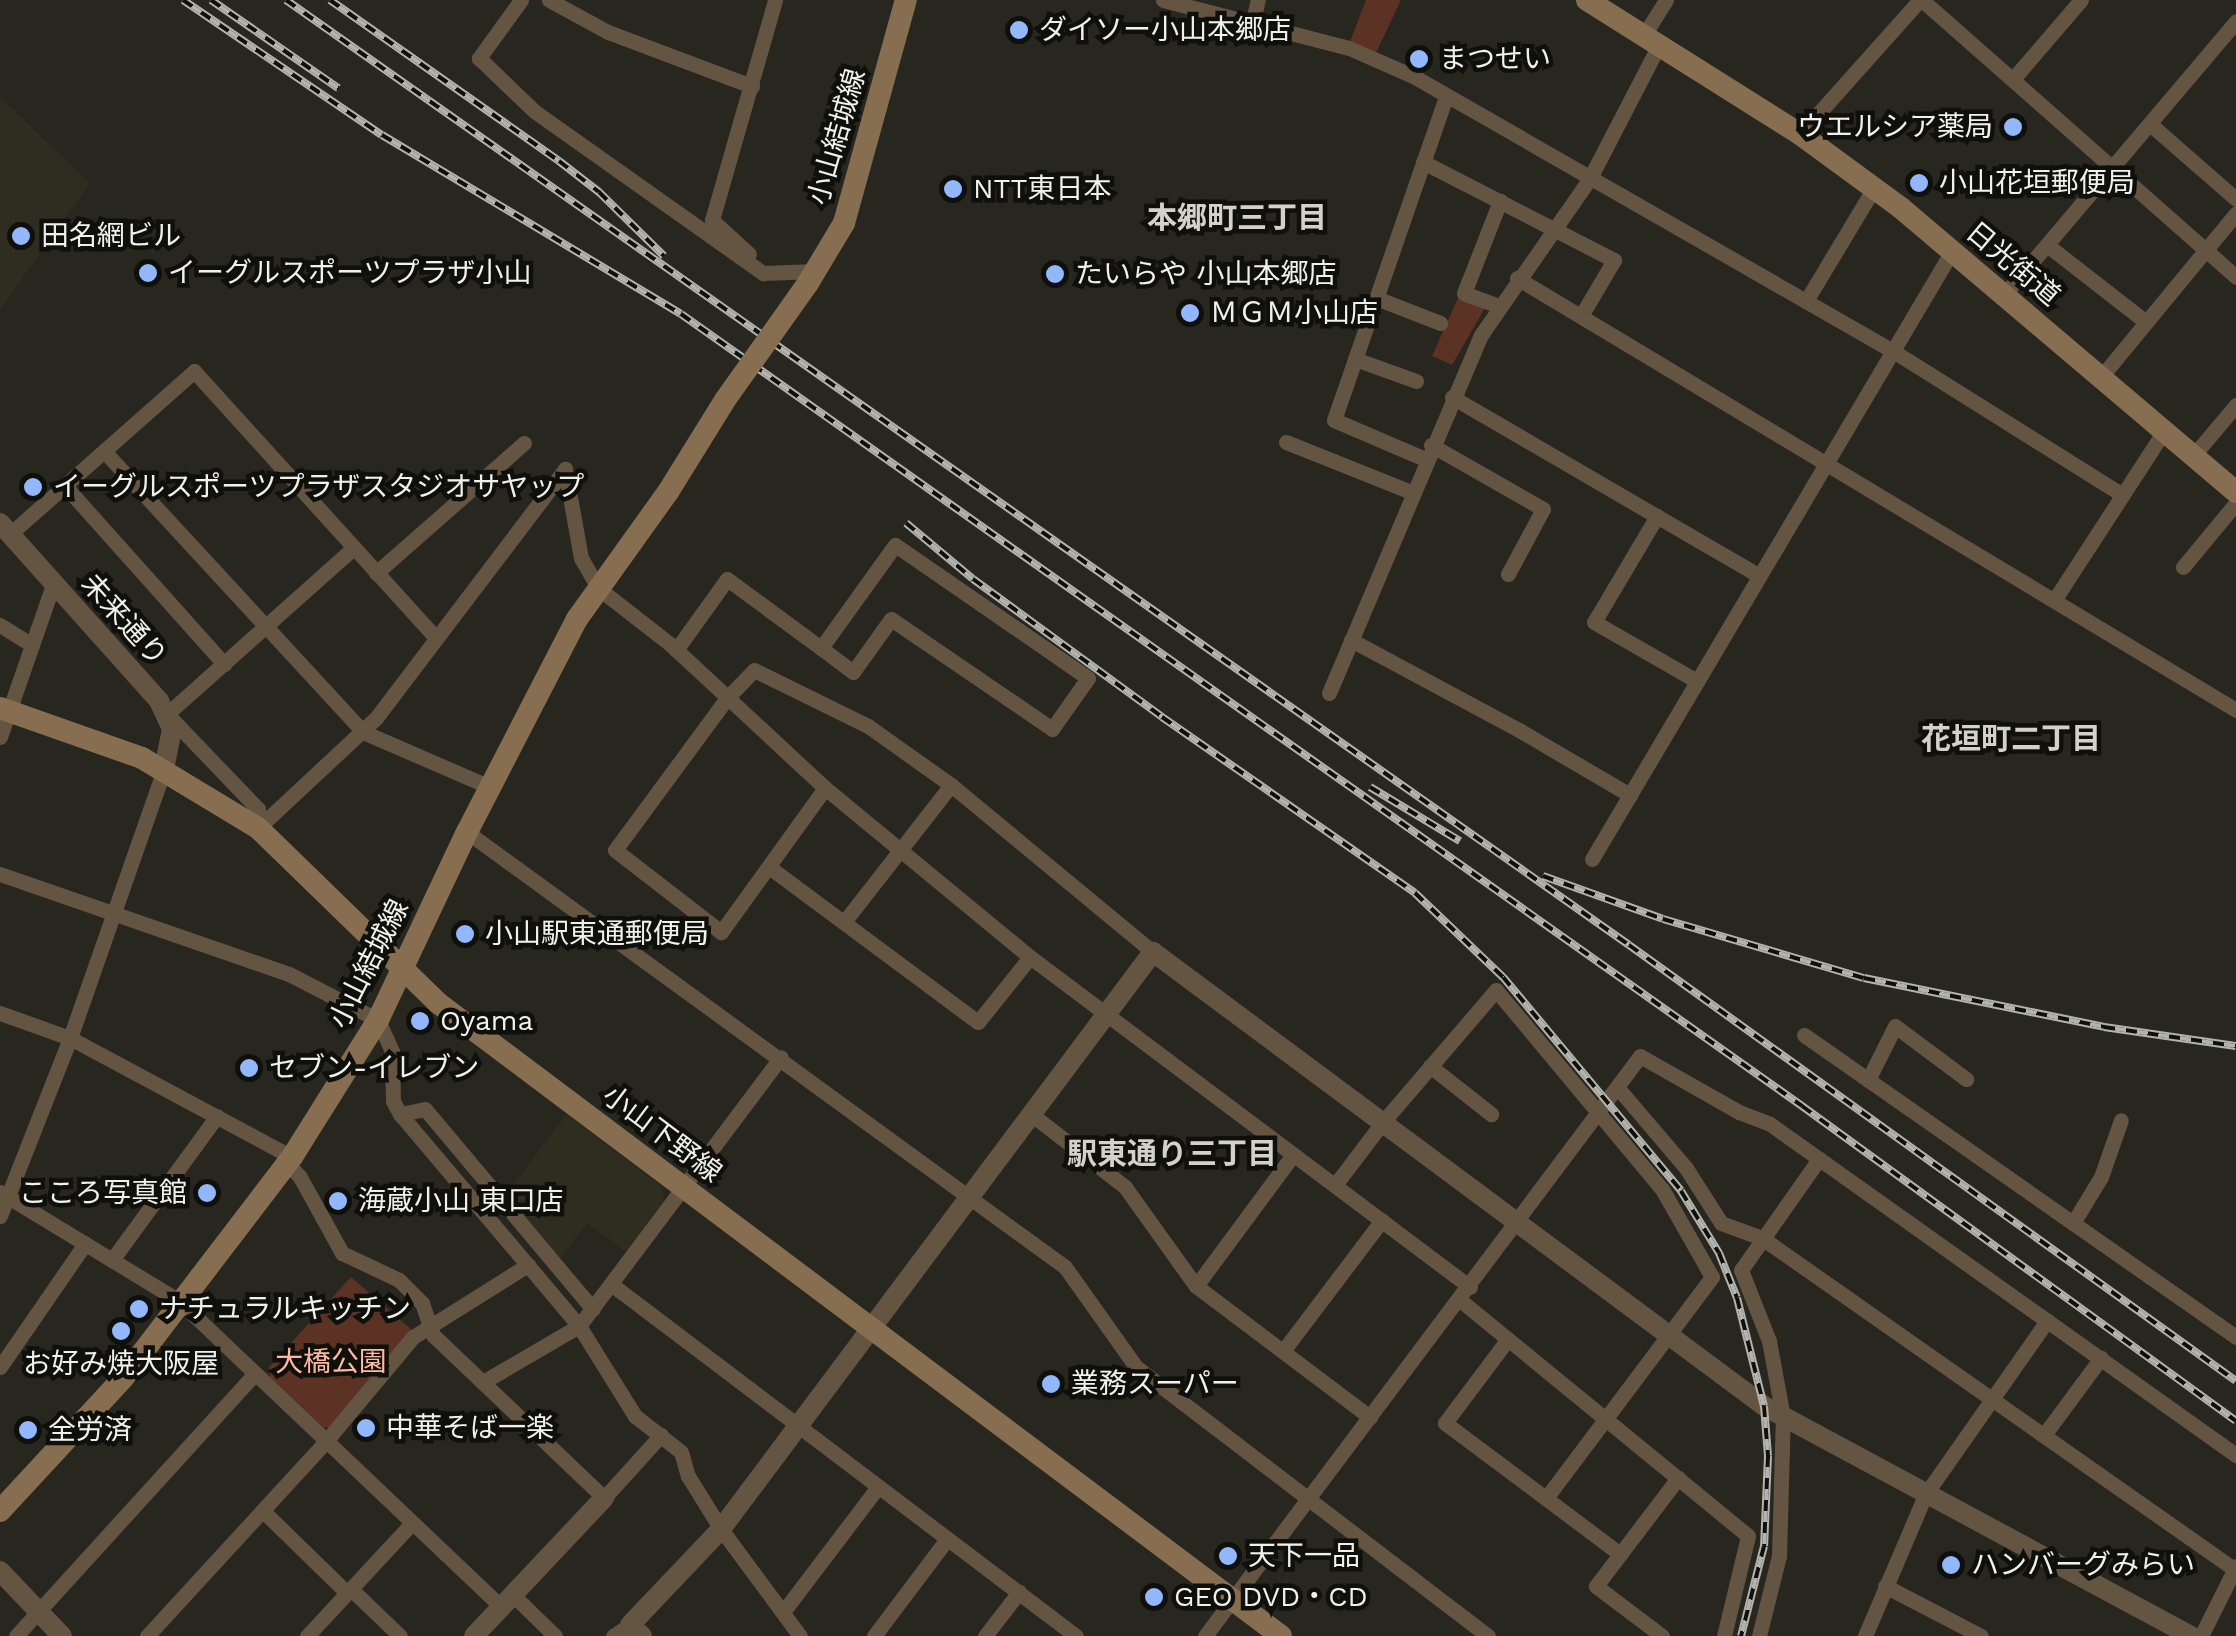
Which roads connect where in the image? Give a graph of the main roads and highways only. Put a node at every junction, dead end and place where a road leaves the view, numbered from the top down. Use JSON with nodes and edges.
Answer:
{"nodes":[{"id":1,"x":906,"y":0,"type":"edge"},
{"id":2,"x":1587,"y":0,"type":"edge"},
{"id":3,"x":2236,"y":492,"type":"edge"},
{"id":4,"x":4,"y":710,"type":"edge"},
{"id":5,"x":402,"y":970,"type":"junction"},
{"id":6,"x":0,"y":1511,"type":"edge"},
{"id":7,"x":1281,"y":1636,"type":"edge"}],
"edges":[{"from":1,"to":5,"type":"main road","name":"小山結城線","bridge":true},
{"from":2,"to":3,"type":"main road","name":"日光街道"},
{"from":4,"to":5,"type":"main road","name":"小山下野線"},
{"from":5,"to":6,"type":"main road","name":"小山結城線"},
{"from":5,"to":7,"type":"main road","name":"小山下野線"}]}
